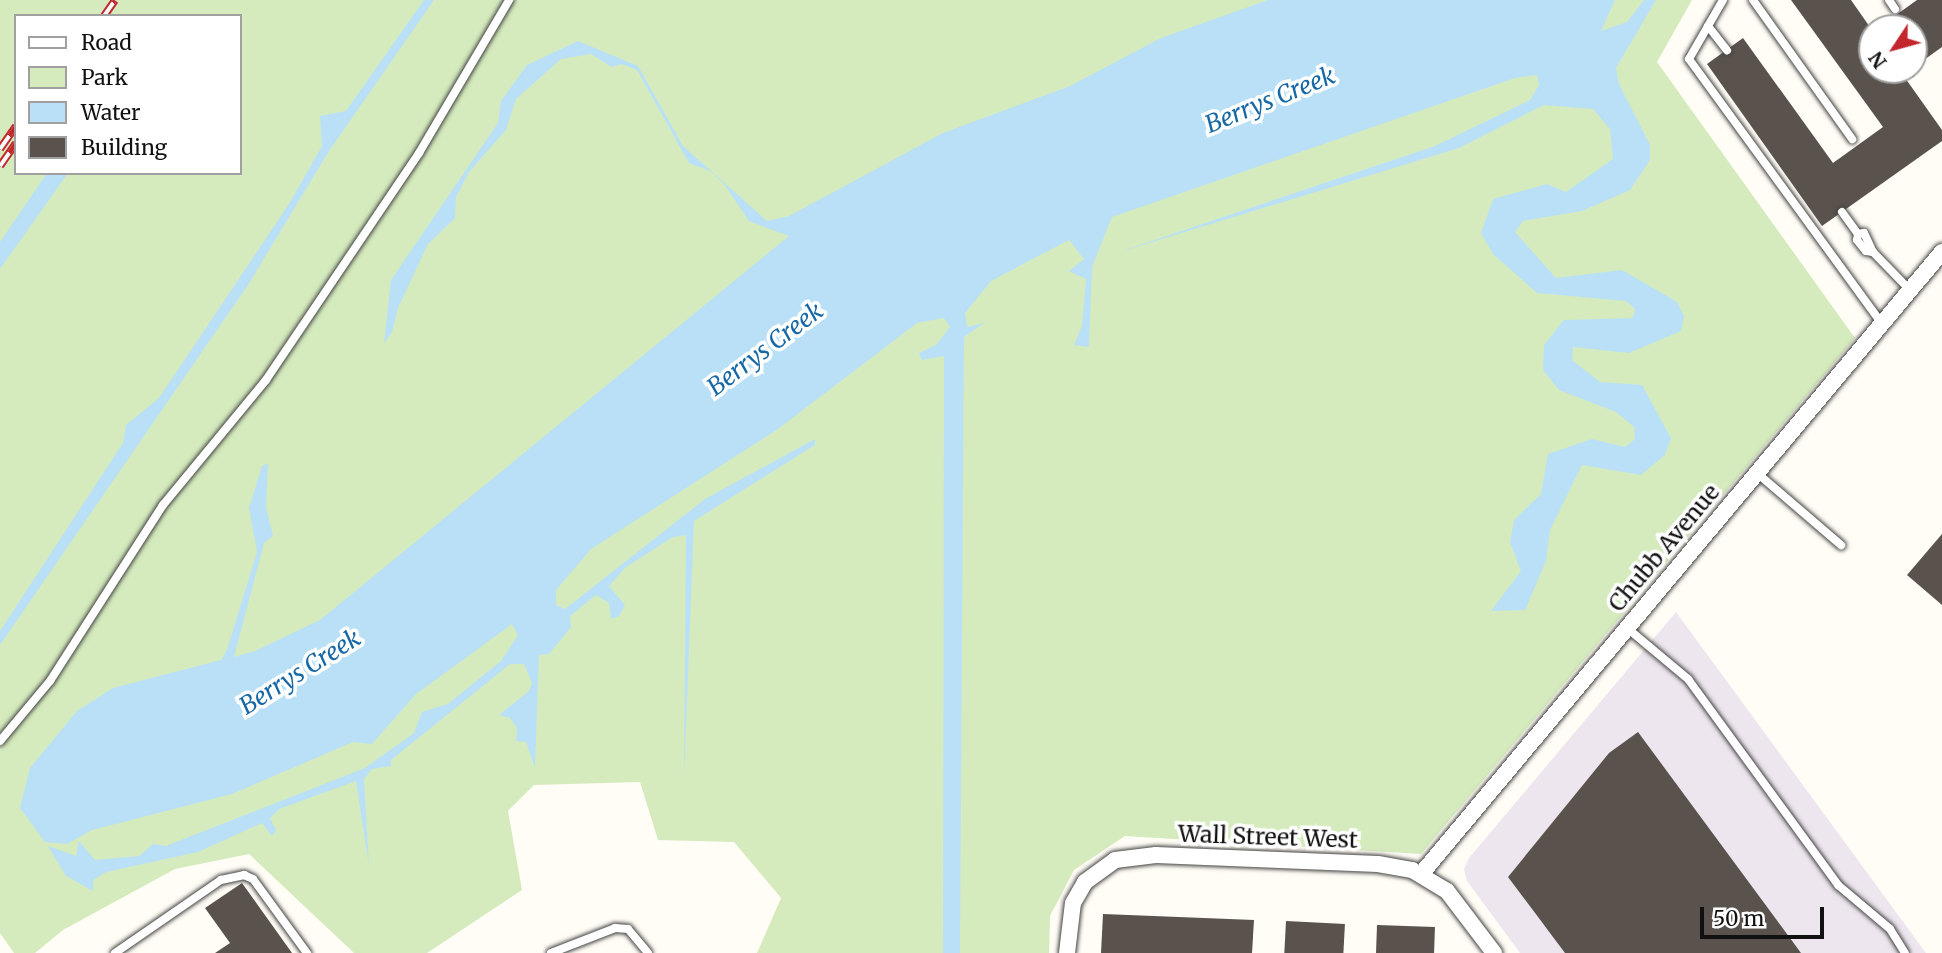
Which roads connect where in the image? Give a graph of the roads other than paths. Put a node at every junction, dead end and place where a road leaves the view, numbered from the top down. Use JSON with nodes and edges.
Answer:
{"nodes":[{"id":1,"x":509,"y":0,"type":"edge"},
{"id":2,"x":1723,"y":0,"type":"edge"},
{"id":3,"x":1753,"y":0,"type":"edge"},
{"id":4,"x":1889,"y":0,"type":"edge"},
{"id":5,"x":1895,"y":9,"type":"dead end"},
{"id":6,"x":1709,"y":26,"type":"junction"},
{"id":7,"x":1727,"y":50,"type":"dead end"},
{"id":8,"x":1852,"y":139,"type":"dead end"},
{"id":9,"x":1842,"y":212,"type":"dead end"},
{"id":10,"x":1942,"y":252,"type":"edge"},
{"id":11,"x":1910,"y":290,"type":"junction"},
{"id":12,"x":1882,"y":324,"type":"junction"},
{"id":13,"x":1757,"y":472,"type":"junction"},
{"id":14,"x":1841,"y":545,"type":"dead end"},
{"id":15,"x":1627,"y":628,"type":"junction"},
{"id":16,"x":0,"y":741,"type":"edge"},
{"id":17,"x":1422,"y":873,"type":"junction"},
{"id":18,"x":115,"y":953,"type":"edge"},
{"id":19,"x":307,"y":953,"type":"edge"},
{"id":20,"x":551,"y":953,"type":"edge"},
{"id":21,"x":648,"y":953,"type":"edge"},
{"id":22,"x":1067,"y":953,"type":"edge"},
{"id":23,"x":1494,"y":953,"type":"edge"},
{"id":24,"x":1905,"y":953,"type":"edge"}],
"edges":[{"from":1,"to":16,"type":"lane"},
{"from":2,"to":6,"type":"lane"},
{"from":3,"to":8,"type":"lane"},
{"from":4,"to":5,"type":"lane"},
{"from":6,"to":7,"type":"lane"},
{"from":6,"to":12,"type":"lane"},
{"from":9,"to":11,"type":"lane"},
{"from":10,"to":11,"type":"street","name":"Chubb Avenue"},
{"from":11,"to":12,"type":"street","name":"Chubb Avenue"},
{"from":12,"to":13,"type":"street","name":"Chubb Avenue"},
{"from":13,"to":14,"type":"lane"},
{"from":13,"to":15,"type":"street","name":"Chubb Avenue"},
{"from":15,"to":17,"type":"street","name":"Chubb Avenue"},
{"from":15,"to":24,"type":"lane"},
{"from":17,"to":22,"type":"street","name":"Wall Street West"},
{"from":17,"to":23,"type":"street","name":"Wall Street West"},
{"from":18,"to":19,"type":"lane"},
{"from":20,"to":21,"type":"lane"}]}
